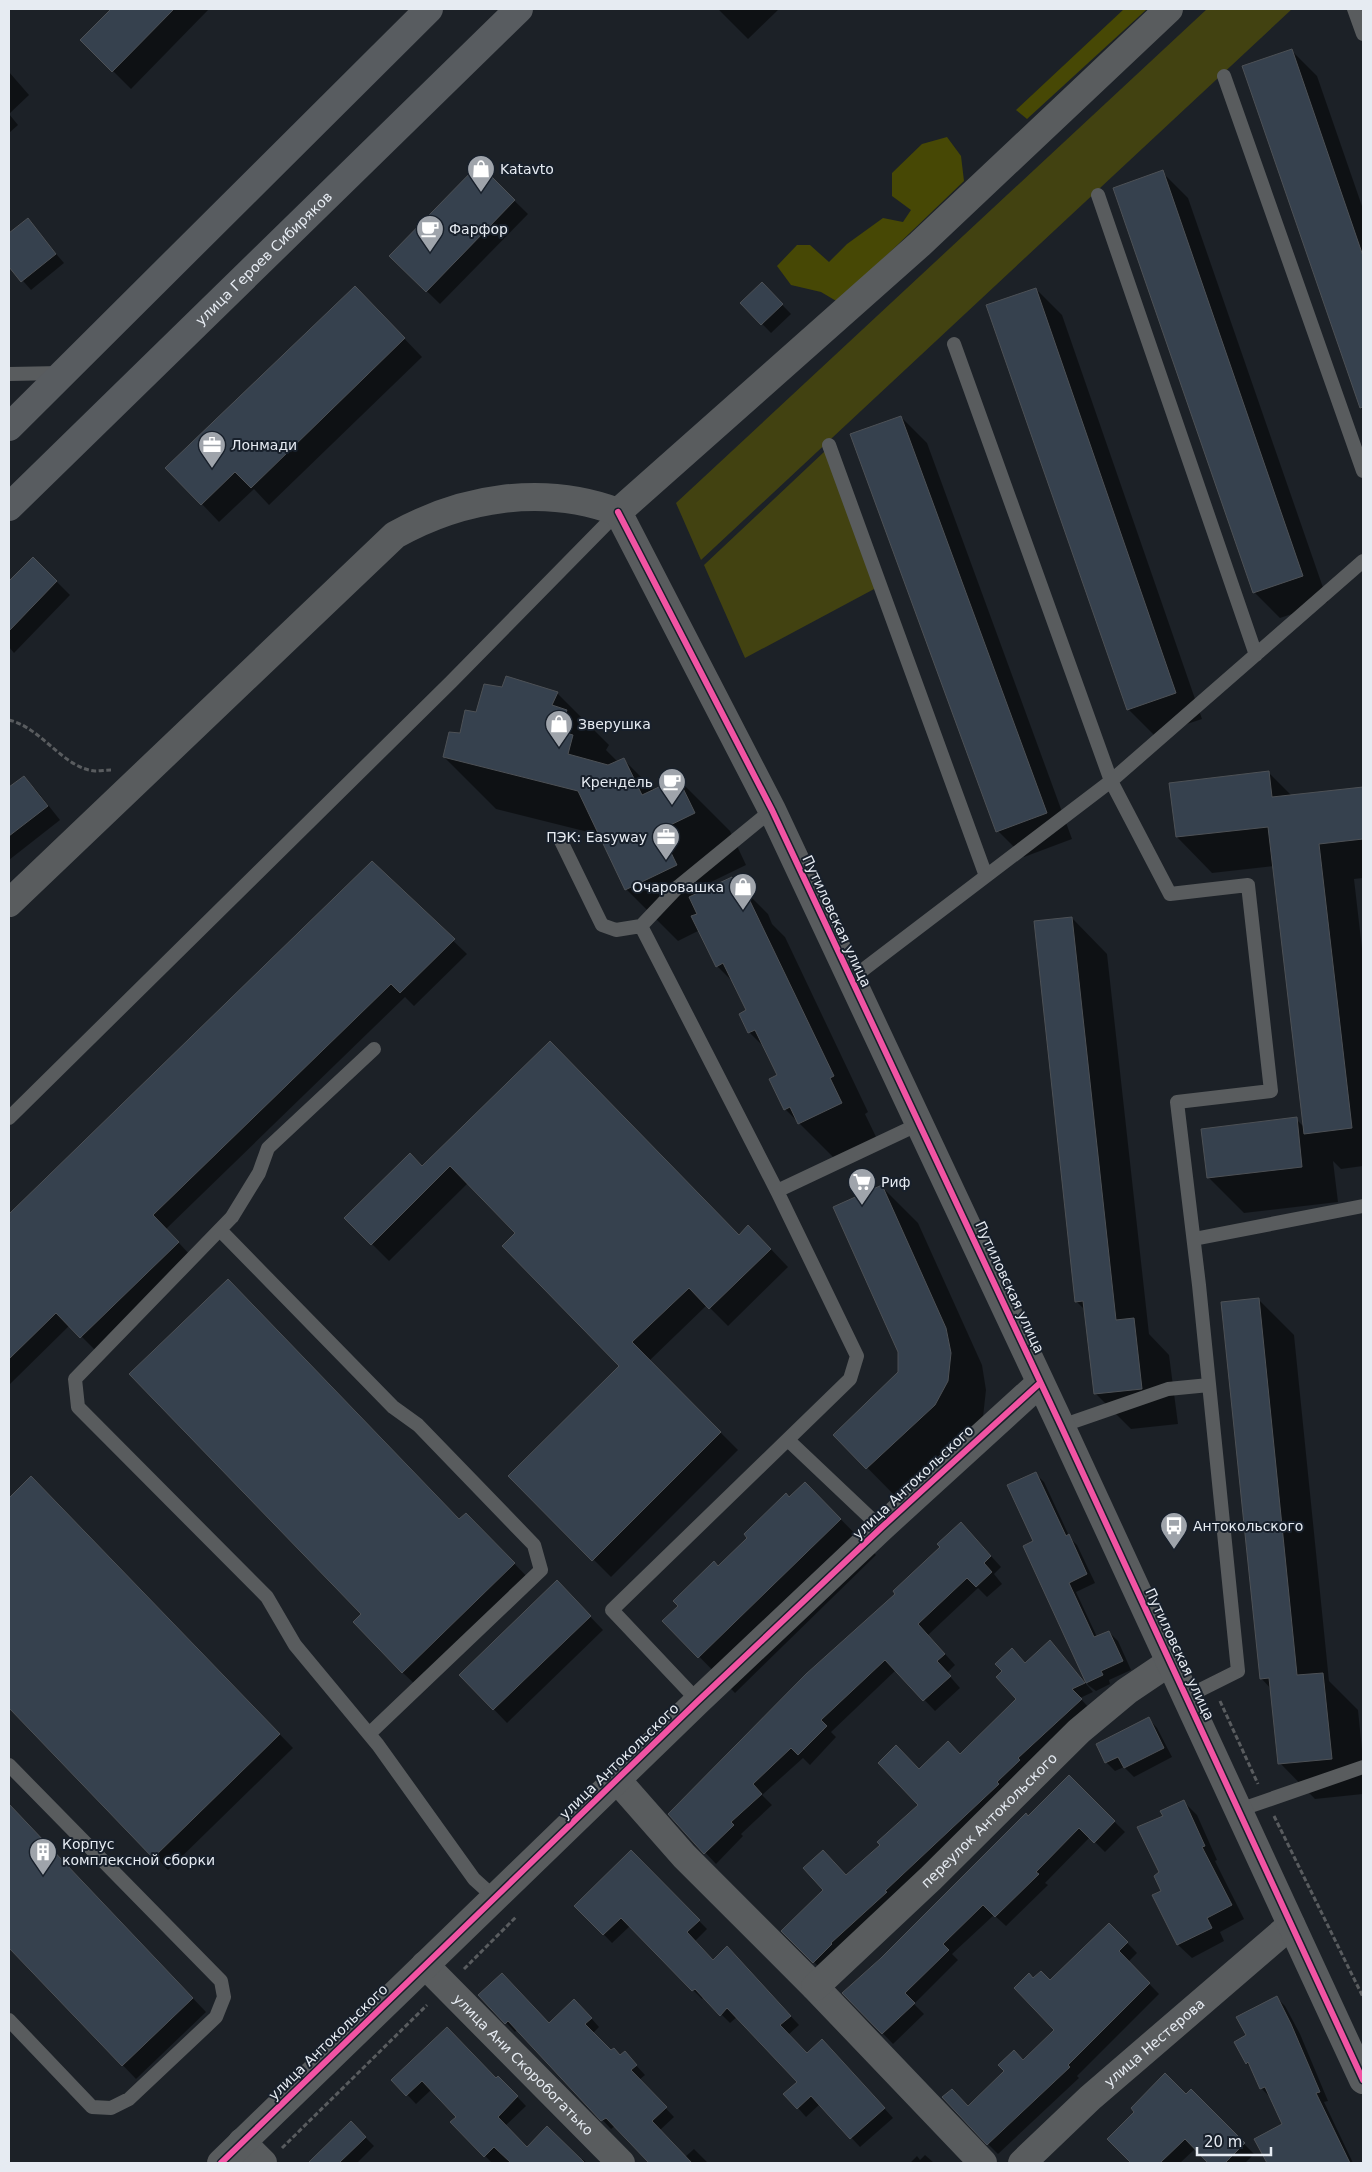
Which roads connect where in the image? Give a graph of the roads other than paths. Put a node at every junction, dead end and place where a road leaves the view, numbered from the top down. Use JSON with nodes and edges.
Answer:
{"nodes":[{"id":1,"x":429,"y":9,"type":"edge"},
{"id":2,"x":519,"y":9,"type":"edge"},
{"id":3,"x":1169,"y":9,"type":"edge"},
{"id":4,"x":1354,"y":9,"type":"edge"},
{"id":5,"x":1363,"y":34,"type":"edge"},
{"id":6,"x":1224,"y":76,"type":"dead end"},
{"id":7,"x":1098,"y":195,"type":"dead end"},
{"id":8,"x":954,"y":344,"type":"dead end"},
{"id":9,"x":9,"y":374,"type":"edge"},
{"id":10,"x":64,"y":374,"type":"junction"},
{"id":11,"x":9,"y":427,"type":"edge"},
{"id":12,"x":829,"y":445,"type":"dead end"},
{"id":13,"x":1363,"y":471,"type":"edge"},
{"id":14,"x":9,"y":507,"type":"edge"},
{"id":15,"x":618,"y":512,"type":"junction"},
{"id":16,"x":1363,"y":561,"type":"edge"},
{"id":17,"x":1256,"y":655,"type":"junction"},
{"id":18,"x":1111,"y":781,"type":"junction"},
{"id":19,"x":772,"y":810,"type":"junction"},
{"id":20,"x":561,"y":842,"type":"dead end"},
{"id":21,"x":986,"y":876,"type":"junction"},
{"id":22,"x":9,"y":903,"type":"edge"},
{"id":23,"x":641,"y":926,"type":"junction"},
{"id":24,"x":851,"y":979,"type":"junction"},
{"id":25,"x":374,"y":1048,"type":"dead end"},
{"id":26,"x":9,"y":1118,"type":"edge"},
{"id":27,"x":919,"y":1124,"type":"junction"},
{"id":28,"x":777,"y":1191,"type":"junction"},
{"id":29,"x":1363,"y":1206,"type":"edge"},
{"id":30,"x":220,"y":1230,"type":"junction"},
{"id":31,"x":1194,"y":1239,"type":"junction"},
{"id":32,"x":1040,"y":1382,"type":"junction"},
{"id":33,"x":1209,"y":1385,"type":"junction"},
{"id":34,"x":1061,"y":1426,"type":"junction"},
{"id":35,"x":788,"y":1440,"type":"junction"},
{"id":36,"x":881,"y":1528,"type":"junction"},
{"id":37,"x":1170,"y":1662,"type":"junction"},
{"id":38,"x":1186,"y":1697,"type":"junction"},
{"id":39,"x":698,"y":1702,"type":"junction"},
{"id":40,"x":369,"y":1734,"type":"junction"},
{"id":41,"x":9,"y":1765,"type":"edge"},
{"id":42,"x":1363,"y":1767,"type":"edge"},
{"id":43,"x":618,"y":1781,"type":"junction"},
{"id":44,"x":1239,"y":1810,"type":"junction"},
{"id":45,"x":494,"y":1897,"type":"junction"},
{"id":46,"x":1291,"y":1925,"type":"junction"},
{"id":47,"x":425,"y":1965,"type":"junction"},
{"id":48,"x":815,"y":1987,"type":"junction"},
{"id":49,"x":9,"y":2020,"type":"edge"},
{"id":50,"x":1363,"y":2080,"type":"edge"},
{"id":51,"x":242,"y":2142,"type":"junction"},
{"id":52,"x":221,"y":2163,"type":"edge"},
{"id":53,"x":263,"y":2163,"type":"edge"},
{"id":54,"x":621,"y":2163,"type":"edge"},
{"id":55,"x":983,"y":2163,"type":"edge"},
{"id":56,"x":1022,"y":2163,"type":"edge"}],
"edges":[{"from":1,"to":10,"type":"highway"},
{"from":2,"to":14,"type":"highway","name":"улица Героев Сибиряков"},
{"from":3,"to":15,"type":"street"},
{"from":4,"to":5,"type":"lane"},
{"from":6,"to":13,"type":"lane"},
{"from":7,"to":17,"type":"lane"},
{"from":8,"to":18,"type":"lane"},
{"from":9,"to":10,"type":"lane"},
{"from":10,"to":11,"type":"highway"},
{"from":12,"to":21,"type":"lane"},
{"from":15,"to":19,"type":"street","name":"Путиловская улица"},
{"from":15,"to":22,"type":"street"},
{"from":15,"to":26,"type":"lane"},
{"from":16,"to":17,"type":"lane"},
{"from":17,"to":18,"type":"lane"},
{"from":18,"to":21,"type":"lane"},
{"from":18,"to":31,"type":"lane"},
{"from":19,"to":23,"type":"lane"},
{"from":19,"to":24,"type":"street","name":"Путиловская улица"},
{"from":20,"to":23,"type":"lane"},
{"from":21,"to":24,"type":"lane"},
{"from":23,"to":28,"type":"lane"},
{"from":24,"to":27,"type":"street","name":"Путиловская улица"},
{"from":25,"to":30,"type":"lane"},
{"from":27,"to":28,"type":"lane"},
{"from":27,"to":32,"type":"street","name":"Путиловская улица"},
{"from":28,"to":35,"type":"lane"},
{"from":29,"to":31,"type":"lane"},
{"from":30,"to":40,"type":"lane"},
{"from":30,"to":40,"type":"lane"},
{"from":31,"to":33,"type":"lane"},
{"from":32,"to":34,"type":"street","name":"Путиловская улица"},
{"from":32,"to":36,"type":"street","name":"улица Антокольского"},
{"from":33,"to":34,"type":"lane"},
{"from":33,"to":38,"type":"lane"},
{"from":34,"to":37,"type":"street","name":"Путиловская улица"},
{"from":35,"to":36,"type":"lane"},
{"from":35,"to":39,"type":"lane"},
{"from":36,"to":39,"type":"street","name":"улица Антокольского"},
{"from":37,"to":38,"type":"street","name":"Путиловская улица"},
{"from":37,"to":48,"type":"street","name":"переулок Антокольского"},
{"from":38,"to":44,"type":"street","name":"Путиловская улица"},
{"from":39,"to":43,"type":"street","name":"улица Антокольского"},
{"from":40,"to":45,"type":"lane"},
{"from":41,"to":49,"type":"lane"},
{"from":42,"to":44,"type":"lane"},
{"from":43,"to":45,"type":"street","name":"улица Антокольского"},
{"from":43,"to":48,"type":"street"},
{"from":44,"to":46,"type":"street","name":"Путиловская улица"},
{"from":45,"to":47,"type":"street","name":"улица Антокольского"},
{"from":46,"to":50,"type":"street","name":"Путиловская улица"},
{"from":46,"to":56,"type":"street","name":"улица Нестерова"},
{"from":47,"to":51,"type":"street","name":"улица Антокольского"},
{"from":47,"to":54,"type":"street","name":"улица Ани Скоробогатько"},
{"from":48,"to":55,"type":"street"},
{"from":51,"to":52,"type":"street","name":"улица Антокольского"},
{"from":51,"to":53,"type":"street"}]}
